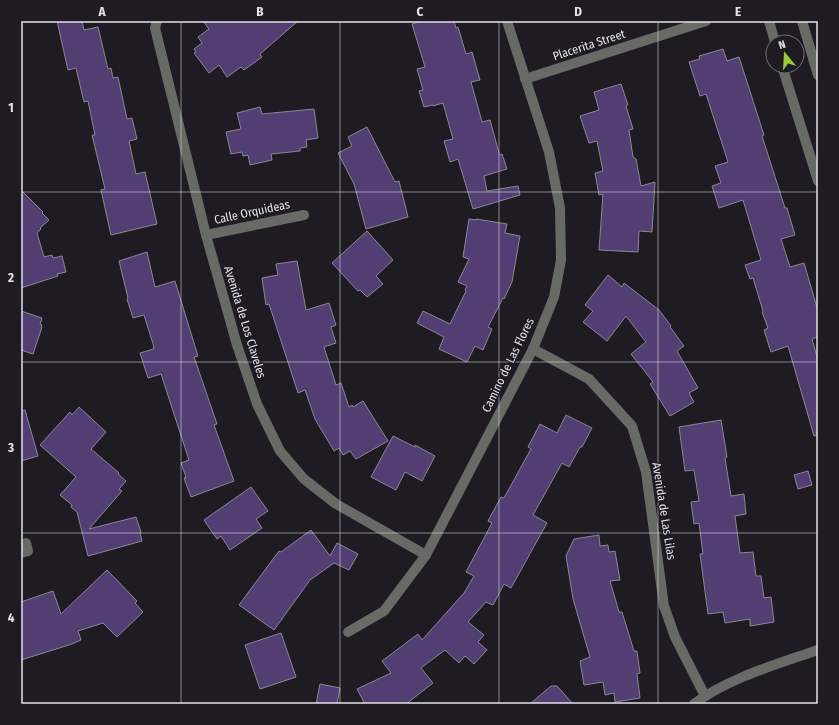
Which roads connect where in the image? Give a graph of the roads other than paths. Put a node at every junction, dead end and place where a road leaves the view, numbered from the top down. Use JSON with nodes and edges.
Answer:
{"nodes":[{"id":1,"x":157,"y":21,"type":"edge"},
{"id":2,"x":507,"y":21,"type":"edge"},
{"id":3,"x":706,"y":21,"type":"edge"},
{"id":4,"x":769,"y":21,"type":"edge"},
{"id":5,"x":802,"y":21,"type":"edge"},
{"id":6,"x":773,"y":34,"type":"edge"},
{"id":7,"x":785,"y":74,"type":"edge"},
{"id":8,"x":818,"y":75,"type":"edge"},
{"id":9,"x":525,"y":79,"type":"junction"},
{"id":10,"x":818,"y":181,"type":"edge"},
{"id":11,"x":304,"y":215,"type":"dead end"},
{"id":12,"x":206,"y":235,"type":"junction"},
{"id":13,"x":533,"y":349,"type":"junction"},
{"id":14,"x":26,"y":543,"type":"dead end"},
{"id":15,"x":21,"y":553,"type":"edge"},
{"id":16,"x":426,"y":555,"type":"junction"},
{"id":17,"x":348,"y":632,"type":"dead end"},
{"id":18,"x":818,"y":650,"type":"edge"},
{"id":19,"x":705,"y":696,"type":"junction"},
{"id":20,"x":694,"y":704,"type":"edge"}],
"edges":[{"from":1,"to":12,"type":"street","name":"Avenida de Los Claveles"},
{"from":2,"to":9,"type":"street","name":"Camino de Las Flores"},
{"from":3,"to":9,"type":"street","name":"Placerita Street"},
{"from":4,"to":6,"type":"street"},
{"from":5,"to":8,"type":"street"},
{"from":7,"to":10,"type":"street"},
{"from":9,"to":13,"type":"street","name":"Camino de Las Flores"},
{"from":11,"to":12,"type":"street","name":"Calle Orquideas"},
{"from":12,"to":16,"type":"street","name":"Avenida de Los Claveles"},
{"from":13,"to":16,"type":"street","name":"Camino de Las Flores"},
{"from":13,"to":19,"type":"street","name":"Avenida de Las Lilas"},
{"from":14,"to":15,"type":"street"},
{"from":16,"to":17,"type":"street","name":"Camino de Las Flores"},
{"from":18,"to":19,"type":"street"},
{"from":19,"to":20,"type":"street"}]}
